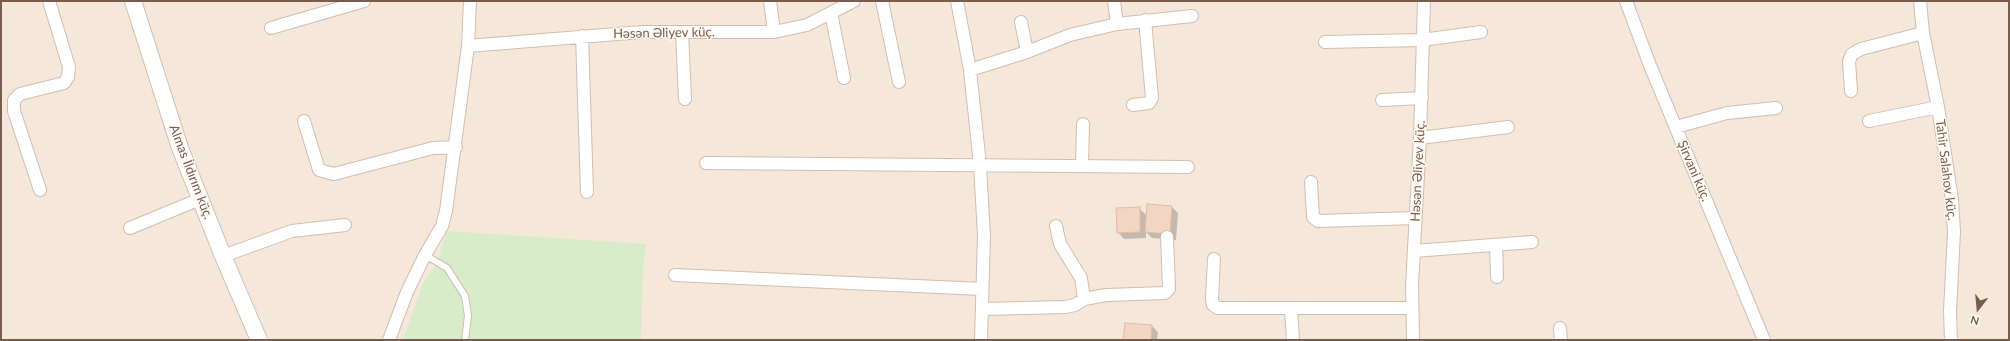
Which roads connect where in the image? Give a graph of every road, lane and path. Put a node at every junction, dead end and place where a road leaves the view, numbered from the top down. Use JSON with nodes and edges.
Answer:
{"nodes":[{"id":1,"x":49,"y":1,"type":"edge"},
{"id":2,"x":133,"y":1,"type":"edge"},
{"id":3,"x":364,"y":1,"type":"edge"},
{"id":4,"x":470,"y":1,"type":"edge"},
{"id":5,"x":770,"y":1,"type":"edge"},
{"id":6,"x":854,"y":1,"type":"edge"},
{"id":7,"x":882,"y":1,"type":"edge"},
{"id":8,"x":957,"y":1,"type":"edge"},
{"id":9,"x":1114,"y":1,"type":"edge"},
{"id":10,"x":1424,"y":1,"type":"edge"},
{"id":11,"x":1626,"y":1,"type":"edge"},
{"id":12,"x":1920,"y":1,"type":"edge"},
{"id":13,"x":832,"y":13,"type":"junction"},
{"id":14,"x":1192,"y":16,"type":"dead end"},
{"id":15,"x":1145,"y":20,"type":"junction"},
{"id":16,"x":1021,"y":22,"type":"dead end"},
{"id":17,"x":1118,"y":24,"type":"junction"},
{"id":18,"x":271,"y":28,"type":"dead end"},
{"id":19,"x":682,"y":32,"type":"junction"},
{"id":20,"x":774,"y":32,"type":"junction"},
{"id":21,"x":1481,"y":32,"type":"dead end"},
{"id":22,"x":1923,"y":33,"type":"junction"},
{"id":23,"x":582,"y":36,"type":"junction"},
{"id":24,"x":1422,"y":40,"type":"junction"},
{"id":25,"x":1325,"y":42,"type":"dead end"},
{"id":26,"x":468,"y":46,"type":"junction"},
{"id":27,"x":1027,"y":52,"type":"junction"},
{"id":28,"x":970,"y":70,"type":"junction"},
{"id":29,"x":844,"y":78,"type":"dead end"},
{"id":30,"x":899,"y":82,"type":"dead end"},
{"id":31,"x":1851,"y":91,"type":"dead end"},
{"id":32,"x":685,"y":98,"type":"dead end"},
{"id":33,"x":1422,"y":98,"type":"junction"},
{"id":34,"x":1382,"y":100,"type":"dead end"},
{"id":35,"x":1134,"y":105,"type":"dead end"},
{"id":36,"x":1938,"y":107,"type":"junction"},
{"id":37,"x":1776,"y":108,"type":"dead end"},
{"id":38,"x":304,"y":121,"type":"dead end"},
{"id":39,"x":1869,"y":121,"type":"dead end"},
{"id":40,"x":1083,"y":124,"type":"dead end"},
{"id":41,"x":1508,"y":127,"type":"dead end"},
{"id":42,"x":1676,"y":127,"type":"junction"},
{"id":43,"x":1420,"y":138,"type":"junction"},
{"id":44,"x":456,"y":147,"type":"junction"},
{"id":45,"x":706,"y":163,"type":"dead end"},
{"id":46,"x":980,"y":165,"type":"junction"},
{"id":47,"x":1082,"y":166,"type":"junction"},
{"id":48,"x":1188,"y":167,"type":"dead end"},
{"id":49,"x":1311,"y":182,"type":"dead end"},
{"id":50,"x":40,"y":190,"type":"dead end"},
{"id":51,"x":587,"y":192,"type":"dead end"},
{"id":52,"x":200,"y":199,"type":"junction"},
{"id":53,"x":1415,"y":218,"type":"junction"},
{"id":54,"x":345,"y":225,"type":"dead end"},
{"id":55,"x":1056,"y":226,"type":"dead end"},
{"id":56,"x":130,"y":228,"type":"dead end"},
{"id":57,"x":1167,"y":237,"type":"dead end"},
{"id":58,"x":1532,"y":242,"type":"dead end"},
{"id":59,"x":1496,"y":245,"type":"junction"},
{"id":60,"x":1414,"y":251,"type":"junction"},
{"id":61,"x":425,"y":255,"type":"junction"},
{"id":62,"x":223,"y":256,"type":"junction"},
{"id":63,"x":1214,"y":258,"type":"dead end"},
{"id":64,"x":675,"y":275,"type":"dead end"},
{"id":65,"x":1497,"y":277,"type":"dead end"},
{"id":66,"x":982,"y":289,"type":"junction"},
{"id":67,"x":1084,"y":299,"type":"junction"},
{"id":68,"x":1412,"y":308,"type":"junction"},
{"id":69,"x":982,"y":309,"type":"junction"},
{"id":70,"x":1291,"y":309,"type":"junction"},
{"id":71,"x":259,"y":340,"type":"edge"},
{"id":72,"x":389,"y":340,"type":"edge"},
{"id":73,"x":465,"y":340,"type":"edge"},
{"id":74,"x":981,"y":340,"type":"edge"},
{"id":75,"x":1293,"y":340,"type":"edge"},
{"id":76,"x":1413,"y":340,"type":"edge"},
{"id":77,"x":1764,"y":340,"type":"edge"},
{"id":78,"x":1951,"y":340,"type":"edge"}],
"edges":[{"from":1,"to":50,"type":"street"},
{"from":2,"to":52,"type":"street","name":"Almas İldırım küç."},
{"from":3,"to":18,"type":"street"},
{"from":4,"to":26,"type":"street"},
{"from":5,"to":20,"type":"street"},
{"from":6,"to":13,"type":"street","name":"Həsən Əliyev küç."},
{"from":7,"to":30,"type":"street"},
{"from":8,"to":28,"type":"street"},
{"from":9,"to":17,"type":"street"},
{"from":10,"to":24,"type":"street","name":"Həsən Əliyev küç."},
{"from":11,"to":42,"type":"street","name":"Şirvani küç."},
{"from":12,"to":22,"type":"street","name":"Tahir Salahov küç."},
{"from":13,"to":20,"type":"street","name":"Həsən Əliyev küç."},
{"from":13,"to":29,"type":"street"},
{"from":14,"to":15,"type":"street"},
{"from":15,"to":17,"type":"street"},
{"from":15,"to":35,"type":"street"},
{"from":16,"to":27,"type":"street"},
{"from":17,"to":27,"type":"street"},
{"from":19,"to":20,"type":"street","name":"Həsən Əliyev küç."},
{"from":19,"to":23,"type":"street","name":"Həsən Əliyev küç."},
{"from":19,"to":32,"type":"street"},
{"from":21,"to":24,"type":"street"},
{"from":22,"to":31,"type":"street"},
{"from":22,"to":36,"type":"street","name":"Tahir Salahov küç."},
{"from":23,"to":26,"type":"street","name":"Həsən Əliyev küç."},
{"from":23,"to":51,"type":"street"},
{"from":24,"to":25,"type":"street"},
{"from":24,"to":33,"type":"street","name":"Həsən Əliyev küç."},
{"from":26,"to":44,"type":"street"},
{"from":27,"to":28,"type":"street"},
{"from":28,"to":46,"type":"street"},
{"from":33,"to":34,"type":"street"},
{"from":33,"to":43,"type":"street","name":"Həsən Əliyev küç."},
{"from":36,"to":39,"type":"street"},
{"from":36,"to":78,"type":"street","name":"Tahir Salahov küç."},
{"from":37,"to":42,"type":"street"},
{"from":38,"to":44,"type":"street"},
{"from":40,"to":47,"type":"street"},
{"from":41,"to":43,"type":"street"},
{"from":42,"to":77,"type":"street","name":"Şirvani küç."},
{"from":43,"to":53,"type":"street","name":"Həsən Əliyev küç."},
{"from":44,"to":61,"type":"street"},
{"from":45,"to":46,"type":"street"},
{"from":46,"to":47,"type":"street"},
{"from":46,"to":66,"type":"street"},
{"from":47,"to":48,"type":"street"},
{"from":49,"to":53,"type":"street"},
{"from":52,"to":56,"type":"street"},
{"from":52,"to":62,"type":"street","name":"Almas İldırım küç."},
{"from":53,"to":60,"type":"street","name":"Həsən Əliyev küç."},
{"from":54,"to":62,"type":"street"},
{"from":55,"to":67,"type":"street"},
{"from":57,"to":67,"type":"street"},
{"from":58,"to":59,"type":"street"},
{"from":59,"to":60,"type":"street"},
{"from":59,"to":65,"type":"street"},
{"from":60,"to":68,"type":"street","name":"Həsən Əliyev küç."},
{"from":61,"to":72,"type":"street"},
{"from":61,"to":73,"type":"lane"},
{"from":62,"to":71,"type":"street","name":"Almas İldırım küç."},
{"from":63,"to":70,"type":"street"},
{"from":64,"to":66,"type":"street"},
{"from":66,"to":69,"type":"street"},
{"from":67,"to":69,"type":"street"},
{"from":68,"to":70,"type":"street"},
{"from":68,"to":76,"type":"street","name":"Həsən Əliyev küç."},
{"from":69,"to":74,"type":"street"},
{"from":70,"to":75,"type":"street"}]}
